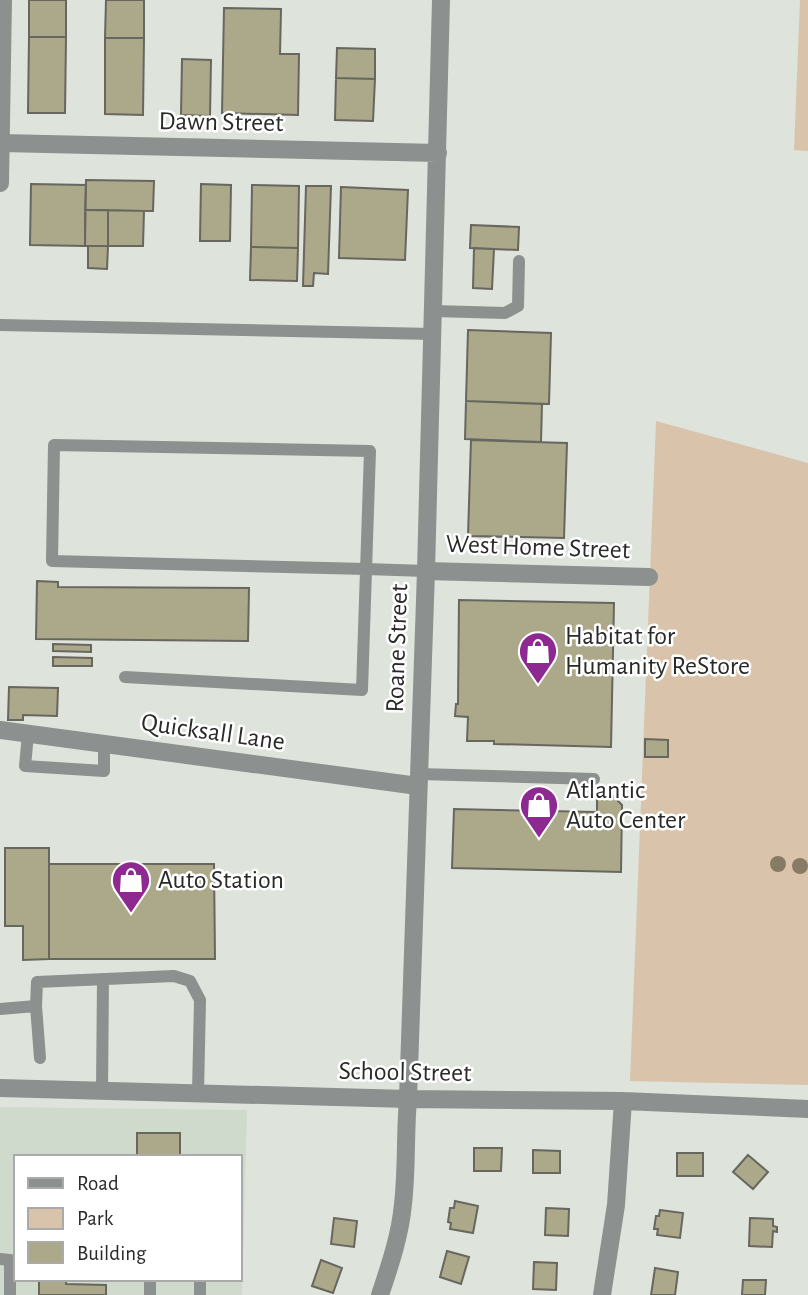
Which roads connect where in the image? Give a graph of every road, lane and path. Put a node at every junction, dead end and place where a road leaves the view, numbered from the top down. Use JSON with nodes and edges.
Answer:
{"nodes":[{"id":1,"x":3,"y":0,"type":"edge"},
{"id":2,"x":441,"y":0,"type":"edge"},
{"id":3,"x":2,"y":143,"type":"junction"},
{"id":4,"x":438,"y":153,"type":"junction"},
{"id":5,"x":0,"y":183,"type":"edge"},
{"id":6,"x":519,"y":261,"type":"dead end"},
{"id":7,"x":434,"y":310,"type":"junction"},
{"id":8,"x":0,"y":325,"type":"edge"},
{"id":9,"x":433,"y":334,"type":"junction"},
{"id":10,"x":366,"y":569,"type":"junction"},
{"id":11,"x":426,"y":570,"type":"junction"},
{"id":12,"x":649,"y":577,"type":"dead end"},
{"id":13,"x":125,"y":677,"type":"dead end"},
{"id":14,"x":0,"y":730,"type":"edge"},
{"id":15,"x":28,"y":734,"type":"junction"},
{"id":16,"x":104,"y":744,"type":"junction"},
{"id":17,"x":594,"y":779,"type":"dead end"},
{"id":18,"x":419,"y":780,"type":"junction"},
{"id":19,"x":103,"y":979,"type":"junction"},
{"id":20,"x":36,"y":1006,"type":"junction"},
{"id":21,"x":0,"y":1009,"type":"edge"},
{"id":22,"x":40,"y":1058,"type":"dead end"},
{"id":23,"x":0,"y":1088,"type":"edge"},
{"id":24,"x":102,"y":1091,"type":"junction"},
{"id":25,"x":198,"y":1093,"type":"junction"},
{"id":26,"x":408,"y":1099,"type":"junction"},
{"id":27,"x":623,"y":1101,"type":"junction"},
{"id":28,"x":808,"y":1109,"type":"edge"},
{"id":29,"x":9,"y":1260,"type":"edge"},
{"id":30,"x":10,"y":1295,"type":"edge"},
{"id":31,"x":380,"y":1295,"type":"edge"},
{"id":32,"x":602,"y":1295,"type":"edge"}],
"edges":[{"from":1,"to":3,"type":"street"},
{"from":2,"to":4,"type":"street","name":"Roane Street"},
{"from":3,"to":4,"type":"street","name":"Dawn Street"},
{"from":3,"to":5,"type":"street"},
{"from":4,"to":7,"type":"street","name":"Roane Street"},
{"from":6,"to":7,"type":"lane"},
{"from":7,"to":9,"type":"street","name":"Roane Street"},
{"from":8,"to":9,"type":"lane"},
{"from":9,"to":11,"type":"street","name":"Roane Street"},
{"from":10,"to":10,"type":"lane"},
{"from":10,"to":11,"type":"lane"},
{"from":10,"to":13,"type":"lane"},
{"from":11,"to":12,"type":"street","name":"West Home Street"},
{"from":11,"to":18,"type":"street","name":"Roane Street"},
{"from":14,"to":15,"type":"street","name":"Quicksall Lane"},
{"from":15,"to":16,"type":"street","name":"Quicksall Lane"},
{"from":15,"to":16,"type":"lane"},
{"from":16,"to":18,"type":"street","name":"Quicksall Lane"},
{"from":17,"to":18,"type":"lane"},
{"from":18,"to":26,"type":"street","name":"Roane Street"},
{"from":19,"to":20,"type":"lane"},
{"from":19,"to":24,"type":"lane"},
{"from":19,"to":25,"type":"lane"},
{"from":20,"to":21,"type":"lane"},
{"from":20,"to":22,"type":"lane"},
{"from":23,"to":24,"type":"street","name":"School Street"},
{"from":24,"to":25,"type":"street","name":"School Street"},
{"from":25,"to":26,"type":"street","name":"School Street"},
{"from":26,"to":27,"type":"street","name":"School Street"},
{"from":26,"to":31,"type":"street","name":"Roane Street"},
{"from":27,"to":28,"type":"street","name":"School Street"},
{"from":27,"to":32,"type":"street"},
{"from":29,"to":30,"type":"lane"}]}
